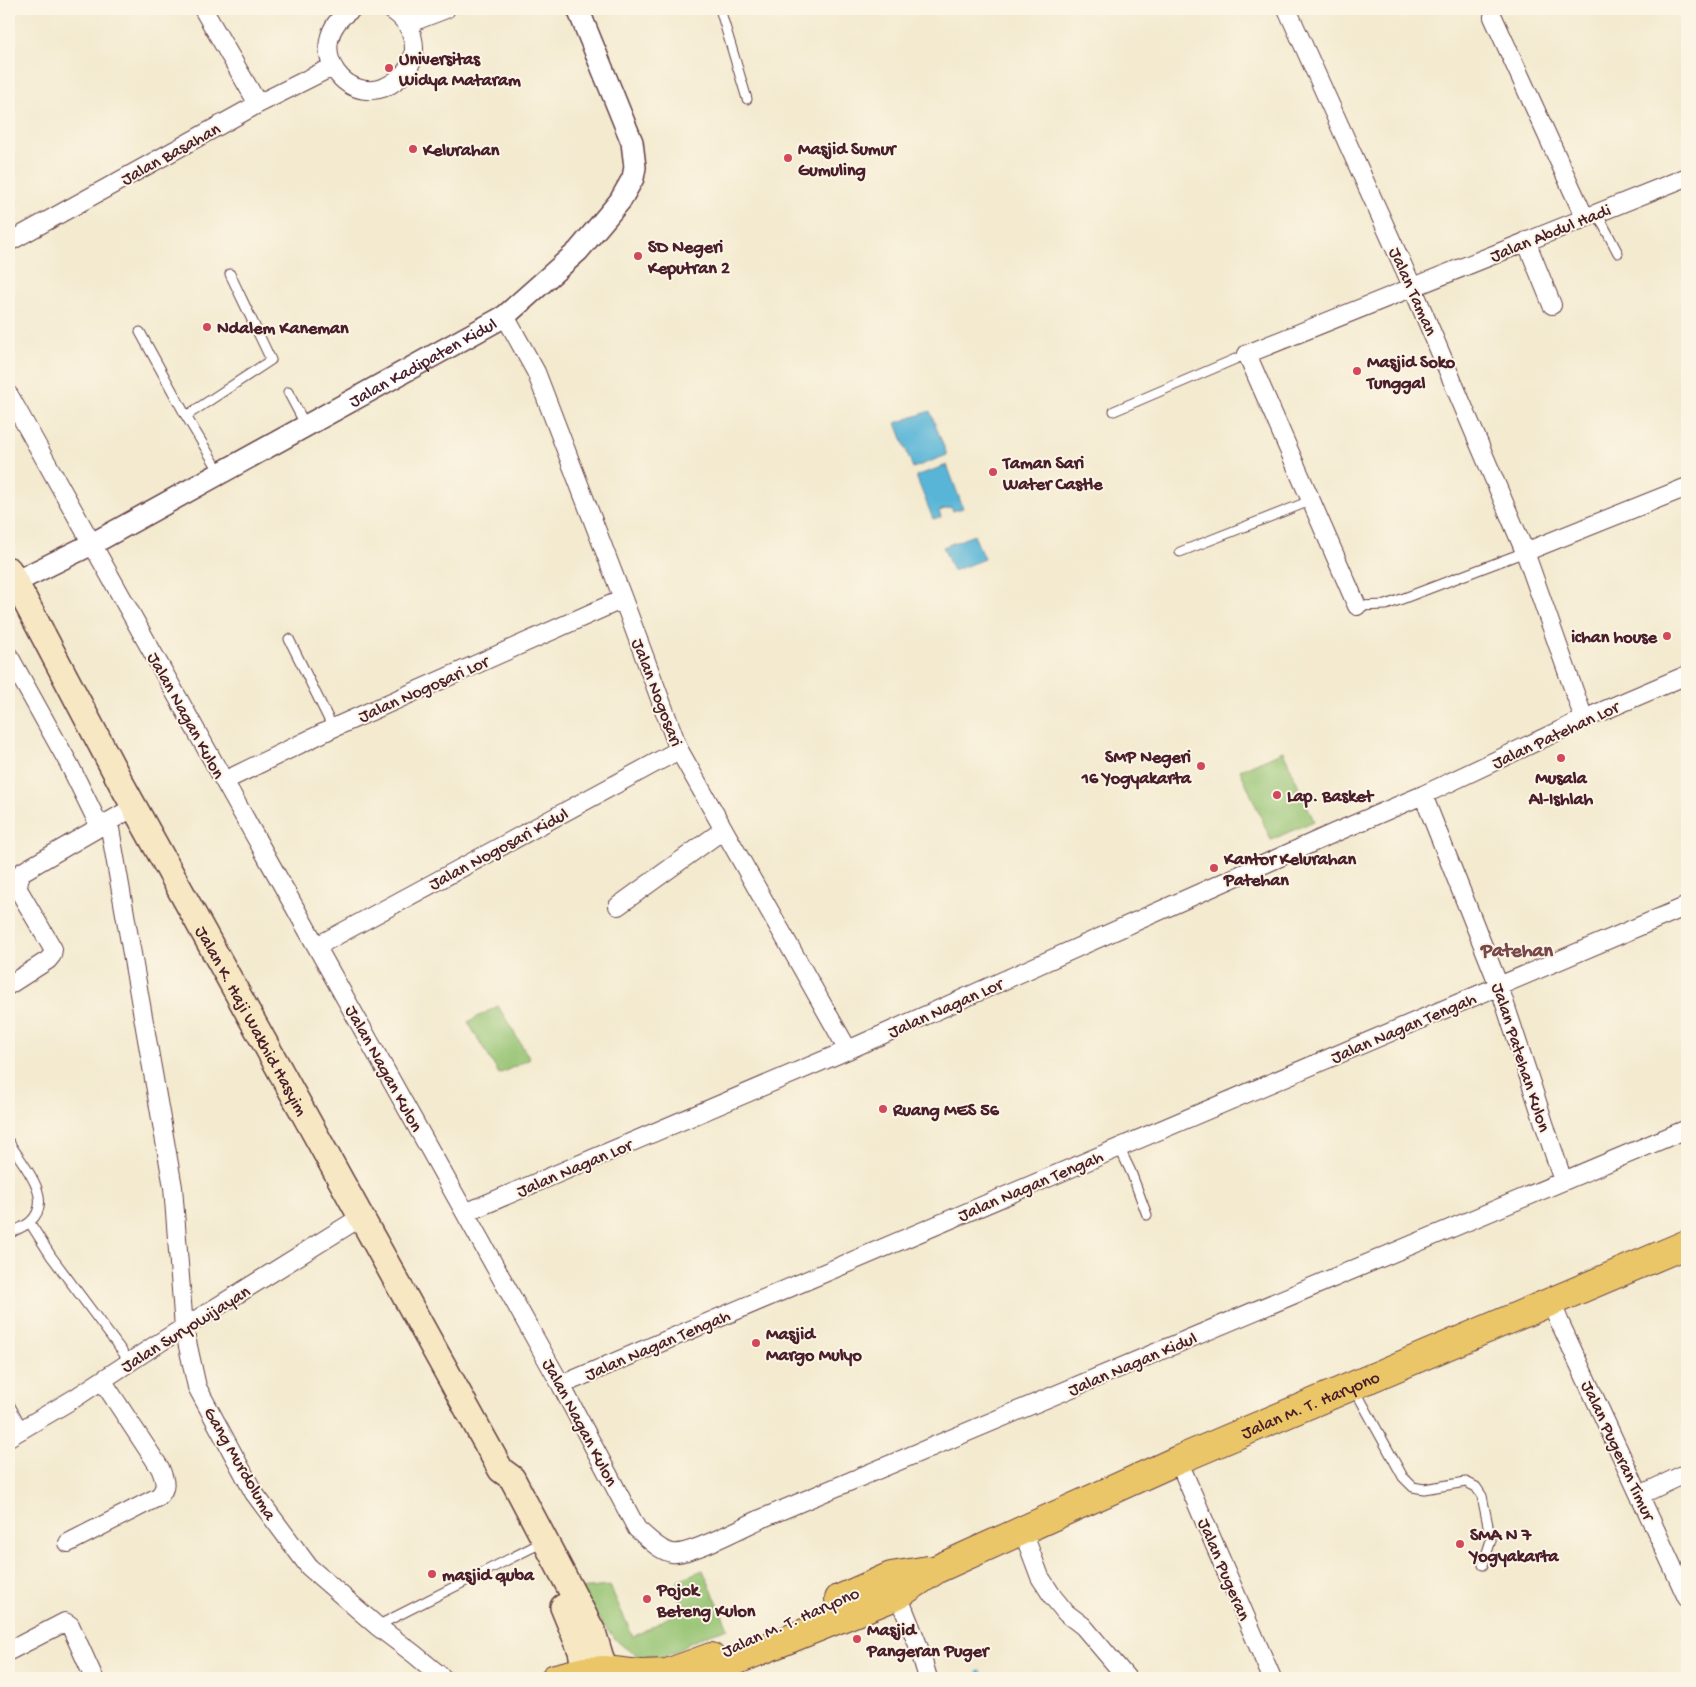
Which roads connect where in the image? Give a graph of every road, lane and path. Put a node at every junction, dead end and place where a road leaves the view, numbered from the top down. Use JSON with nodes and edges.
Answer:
{"nodes":[{"id":1,"x":203,"y":9,"type":"edge"},
{"id":2,"x":351,"y":9,"type":"edge"},
{"id":3,"x":390,"y":9,"type":"edge"},
{"id":4,"x":446,"y":9,"type":"edge"},
{"id":5,"x":578,"y":9,"type":"edge"},
{"id":6,"x":720,"y":9,"type":"edge"},
{"id":7,"x":1287,"y":9,"type":"edge"},
{"id":8,"x":1493,"y":17,"type":"dead end"},
{"id":9,"x":407,"y":24,"type":"junction"},
{"id":10,"x":332,"y":67,"type":"junction"},
{"id":11,"x":747,"y":99,"type":"dead end"},
{"id":12,"x":258,"y":104,"type":"junction"},
{"id":13,"x":1687,"y":177,"type":"edge"},
{"id":14,"x":1591,"y":215,"type":"junction"},
{"id":15,"x":1526,"y":241,"type":"junction"},
{"id":16,"x":9,"y":242,"type":"edge"},
{"id":17,"x":1618,"y":253,"type":"dead end"},
{"id":18,"x":230,"y":274,"type":"dead end"},
{"id":19,"x":1412,"y":286,"type":"junction"},
{"id":20,"x":1552,"y":305,"type":"dead end"},
{"id":21,"x":505,"y":316,"type":"junction"},
{"id":22,"x":140,"y":332,"type":"dead end"},
{"id":23,"x":1247,"y":354,"type":"junction"},
{"id":24,"x":288,"y":392,"type":"dead end"},
{"id":25,"x":9,"y":395,"type":"edge"},
{"id":26,"x":1114,"y":411,"type":"dead end"},
{"id":27,"x":186,"y":416,"type":"junction"},
{"id":28,"x":306,"y":426,"type":"junction"},
{"id":29,"x":221,"y":474,"type":"junction"},
{"id":30,"x":1687,"y":488,"type":"edge"},
{"id":31,"x":1310,"y":501,"type":"junction"},
{"id":32,"x":92,"y":544,"type":"junction"},
{"id":33,"x":1180,"y":552,"type":"dead end"},
{"id":34,"x":1524,"y":552,"type":"junction"},
{"id":35,"x":11,"y":579,"type":"edge"},
{"id":36,"x":623,"y":599,"type":"junction"},
{"id":37,"x":1356,"y":606,"type":"joint"},
{"id":38,"x":288,"y":639,"type":"dead end"},
{"id":39,"x":9,"y":656,"type":"edge"},
{"id":40,"x":1687,"y":675,"type":"edge"},
{"id":41,"x":1584,"y":719,"type":"junction"},
{"id":42,"x":333,"y":728,"type":"junction"},
{"id":43,"x":679,"y":750,"type":"junction"},
{"id":44,"x":224,"y":781,"type":"junction"},
{"id":45,"x":1423,"y":794,"type":"junction"},
{"id":46,"x":134,"y":807,"type":"junction"},
{"id":47,"x":105,"y":825,"type":"junction"},
{"id":48,"x":723,"y":830,"type":"junction"},
{"id":49,"x":14,"y":882,"type":"edge"},
{"id":50,"x":618,"y":906,"type":"dead end"},
{"id":51,"x":1687,"y":906,"type":"edge"},
{"id":52,"x":317,"y":946,"type":"junction"},
{"id":53,"x":9,"y":985,"type":"edge"},
{"id":54,"x":1499,"y":986,"type":"junction"},
{"id":55,"x":848,"y":1050,"type":"junction"},
{"id":56,"x":1687,"y":1129,"type":"edge"},
{"id":57,"x":9,"y":1142,"type":"edge"},
{"id":58,"x":1119,"y":1147,"type":"junction"},
{"id":59,"x":1563,"y":1181,"type":"junction"},
{"id":60,"x":465,"y":1213,"type":"junction"},
{"id":61,"x":1148,"y":1215,"type":"dead end"},
{"id":62,"x":361,"y":1217,"type":"junction"},
{"id":63,"x":30,"y":1223,"type":"junction"},
{"id":64,"x":9,"y":1234,"type":"edge"},
{"id":65,"x":1687,"y":1244,"type":"edge"},
{"id":66,"x":1551,"y":1301,"type":"junction"},
{"id":67,"x":184,"y":1328,"type":"junction"},
{"id":68,"x":130,"y":1362,"type":"junction"},
{"id":69,"x":102,"y":1380,"type":"junction"},
{"id":70,"x":561,"y":1385,"type":"junction"},
{"id":71,"x":1353,"y":1385,"type":"junction"},
{"id":72,"x":9,"y":1404,"type":"edge"},
{"id":73,"x":16,"y":1433,"type":"edge"},
{"id":74,"x":1178,"y":1460,"type":"junction"},
{"id":75,"x":501,"y":1470,"type":"junction"},
{"id":76,"x":1687,"y":1473,"type":"edge"},
{"id":77,"x":1640,"y":1495,"type":"junction"},
{"id":78,"x":1022,"y":1529,"type":"junction"},
{"id":79,"x":68,"y":1543,"type":"dead end"},
{"id":80,"x":702,"y":1546,"type":"joint"},
{"id":81,"x":533,"y":1547,"type":"junction"},
{"id":82,"x":1483,"y":1564,"type":"dead end"},
{"id":83,"x":936,"y":1569,"type":"junction"},
{"id":84,"x":898,"y":1595,"type":"junction"},
{"id":85,"x":1687,"y":1598,"type":"edge"},
{"id":86,"x":377,"y":1626,"type":"junction"},
{"id":87,"x":9,"y":1651,"type":"edge"},
{"id":88,"x":595,"y":1674,"type":"edge"},
{"id":89,"x":681,"y":1675,"type":"edge"},
{"id":90,"x":94,"y":1678,"type":"edge"},
{"id":91,"x":443,"y":1678,"type":"edge"},
{"id":92,"x":555,"y":1678,"type":"edge"},
{"id":93,"x":928,"y":1678,"type":"edge"},
{"id":94,"x":1127,"y":1678,"type":"edge"},
{"id":95,"x":1272,"y":1678,"type":"edge"}],
"edges":[{"from":1,"to":12,"type":"street"},
{"from":2,"to":10,"type":"street"},
{"from":3,"to":9,"type":"street"},
{"from":4,"to":9,"type":"street"},
{"from":5,"to":21,"type":"street","name":"Jalan Kadipaten Kidul"},
{"from":6,"to":11,"type":"lane"},
{"from":7,"to":19,"type":"street","name":"Jalan Taman"},
{"from":8,"to":14,"type":"street"},
{"from":9,"to":10,"type":"street"},
{"from":10,"to":12,"type":"street","name":"Jalan Basahan"},
{"from":12,"to":16,"type":"street","name":"Jalan Basahan"},
{"from":13,"to":14,"type":"street","name":"Jalan Abdul Hadi"},
{"from":14,"to":15,"type":"street","name":"Jalan Abdul Hadi"},
{"from":14,"to":17,"type":"lane"},
{"from":15,"to":19,"type":"street","name":"Jalan Abdul Hadi"},
{"from":15,"to":20,"type":"street"},
{"from":18,"to":27,"type":"lane"},
{"from":19,"to":23,"type":"street","name":"Jalan Abdul Hadi"},
{"from":19,"to":34,"type":"street","name":"Jalan Taman"},
{"from":21,"to":28,"type":"street","name":"Jalan Kadipaten Kidul"},
{"from":21,"to":36,"type":"street","name":"Jalan Nogosari"},
{"from":22,"to":27,"type":"lane"},
{"from":23,"to":26,"type":"lane"},
{"from":23,"to":31,"type":"street"},
{"from":24,"to":28,"type":"lane"},
{"from":25,"to":32,"type":"street","name":"Jalan Nagan Kulon"},
{"from":27,"to":29,"type":"lane"},
{"from":28,"to":29,"type":"street","name":"Jalan Kadipaten Kidul"},
{"from":29,"to":32,"type":"street","name":"Jalan Kadipaten Kidul"},
{"from":30,"to":34,"type":"street"},
{"from":31,"to":33,"type":"lane"},
{"from":31,"to":37,"type":"street"},
{"from":32,"to":35,"type":"street","name":"Jalan Kadipaten Kidul"},
{"from":32,"to":44,"type":"street","name":"Jalan Nagan Kulon"},
{"from":34,"to":37,"type":"lane"},
{"from":34,"to":41,"type":"street","name":"Jalan Taman"},
{"from":35,"to":46,"type":"main road","name":"Jalan K. Haji Wakhid Hasyim"},
{"from":36,"to":42,"type":"street","name":"Jalan Nogosari Lor"},
{"from":36,"to":43,"type":"street","name":"Jalan Nogosari"},
{"from":38,"to":42,"type":"lane"},
{"from":39,"to":47,"type":"street","name":"Gang Murdoluma"},
{"from":40,"to":41,"type":"street","name":"Jalan Patehan Lor"},
{"from":41,"to":45,"type":"street","name":"Jalan Patehan Lor"},
{"from":42,"to":44,"type":"street","name":"Jalan Nogosari Lor"},
{"from":43,"to":48,"type":"street","name":"Jalan Nogosari"},
{"from":43,"to":52,"type":"street","name":"Jalan Nogosari Kidul"},
{"from":44,"to":52,"type":"street","name":"Jalan Nagan Kulon"},
{"from":45,"to":54,"type":"street","name":"Jalan Patehan Kulon"},
{"from":45,"to":55,"type":"street","name":"Jalan Nagan Lor"},
{"from":46,"to":47,"type":"street"},
{"from":46,"to":62,"type":"main road","name":"Jalan K. Haji Wakhid Hasyim"},
{"from":47,"to":49,"type":"street"},
{"from":47,"to":67,"type":"street","name":"Gang Murdoluma"},
{"from":48,"to":50,"type":"street"},
{"from":48,"to":55,"type":"street","name":"Jalan Nogosari"},
{"from":49,"to":53,"type":"street"},
{"from":51,"to":54,"type":"street","name":"Jalan Nagan Tengah"},
{"from":52,"to":60,"type":"street","name":"Jalan Nagan Kulon"},
{"from":54,"to":58,"type":"street","name":"Jalan Nagan Tengah"},
{"from":54,"to":59,"type":"street","name":"Jalan Patehan Kulon"},
{"from":55,"to":60,"type":"street","name":"Jalan Nagan Lor"},
{"from":56,"to":59,"type":"street","name":"Jalan Nagan Kidul"},
{"from":57,"to":63,"type":"lane"},
{"from":58,"to":61,"type":"lane"},
{"from":58,"to":70,"type":"street","name":"Jalan Nagan Tengah"},
{"from":59,"to":80,"type":"street","name":"Jalan Nagan Kidul"},
{"from":60,"to":70,"type":"street","name":"Jalan Nagan Kulon"},
{"from":62,"to":67,"type":"street","name":"Jalan Suryowijayan"},
{"from":62,"to":75,"type":"main road","name":"Jalan K. Haji Wakhid Hasyim"},
{"from":63,"to":64,"type":"lane"},
{"from":63,"to":68,"type":"lane"},
{"from":65,"to":66,"type":"main road","name":"Jalan M. T. Haryono"},
{"from":66,"to":71,"type":"main road","name":"Jalan M. T. Haryono"},
{"from":66,"to":77,"type":"street","name":"Jalan Pugeran Timur"},
{"from":67,"to":68,"type":"street","name":"Jalan Suryowijayan"},
{"from":67,"to":86,"type":"street","name":"Gang Murdoluma"},
{"from":68,"to":69,"type":"street","name":"Jalan Suryowijayan"},
{"from":69,"to":73,"type":"street","name":"Jalan Suryowijayan"},
{"from":69,"to":79,"type":"street"},
{"from":70,"to":80,"type":"street","name":"Jalan Nagan Kulon"},
{"from":71,"to":74,"type":"main road","name":"Jalan M. T. Haryono"},
{"from":71,"to":82,"type":"lane"},
{"from":72,"to":73,"type":"lane"},
{"from":74,"to":78,"type":"main road","name":"Jalan M. T. Haryono"},
{"from":74,"to":95,"type":"street","name":"Jalan Pugeran"},
{"from":75,"to":81,"type":"main road","name":"Jalan K. Haji Wakhid Hasyim"},
{"from":75,"to":88,"type":"main road","name":"Jalan K. Haji Wakhid Hasyim"},
{"from":76,"to":77,"type":"street"},
{"from":77,"to":85,"type":"street","name":"Jalan Pugeran Timur"},
{"from":78,"to":83,"type":"main road","name":"Jalan M. T. Haryono"},
{"from":78,"to":94,"type":"street"},
{"from":81,"to":86,"type":"lane"},
{"from":81,"to":88,"type":"main road","name":"Jalan K. Haji Wakhid Hasyim"},
{"from":83,"to":84,"type":"main road","name":"Jalan M. T. Haryono"},
{"from":83,"to":89,"type":"main road","name":"Jalan M. T. Haryono"},
{"from":84,"to":89,"type":"main road","name":"Jalan M. T. Haryono"},
{"from":84,"to":93,"type":"street"},
{"from":86,"to":91,"type":"street","name":"Gang Murdoluma"},
{"from":87,"to":90,"type":"street"},
{"from":88,"to":89,"type":"main road","name":"Jalan M. T. Haryono"},
{"from":88,"to":92,"type":"main road","name":"Jalan M. T. Haryono"}]}
